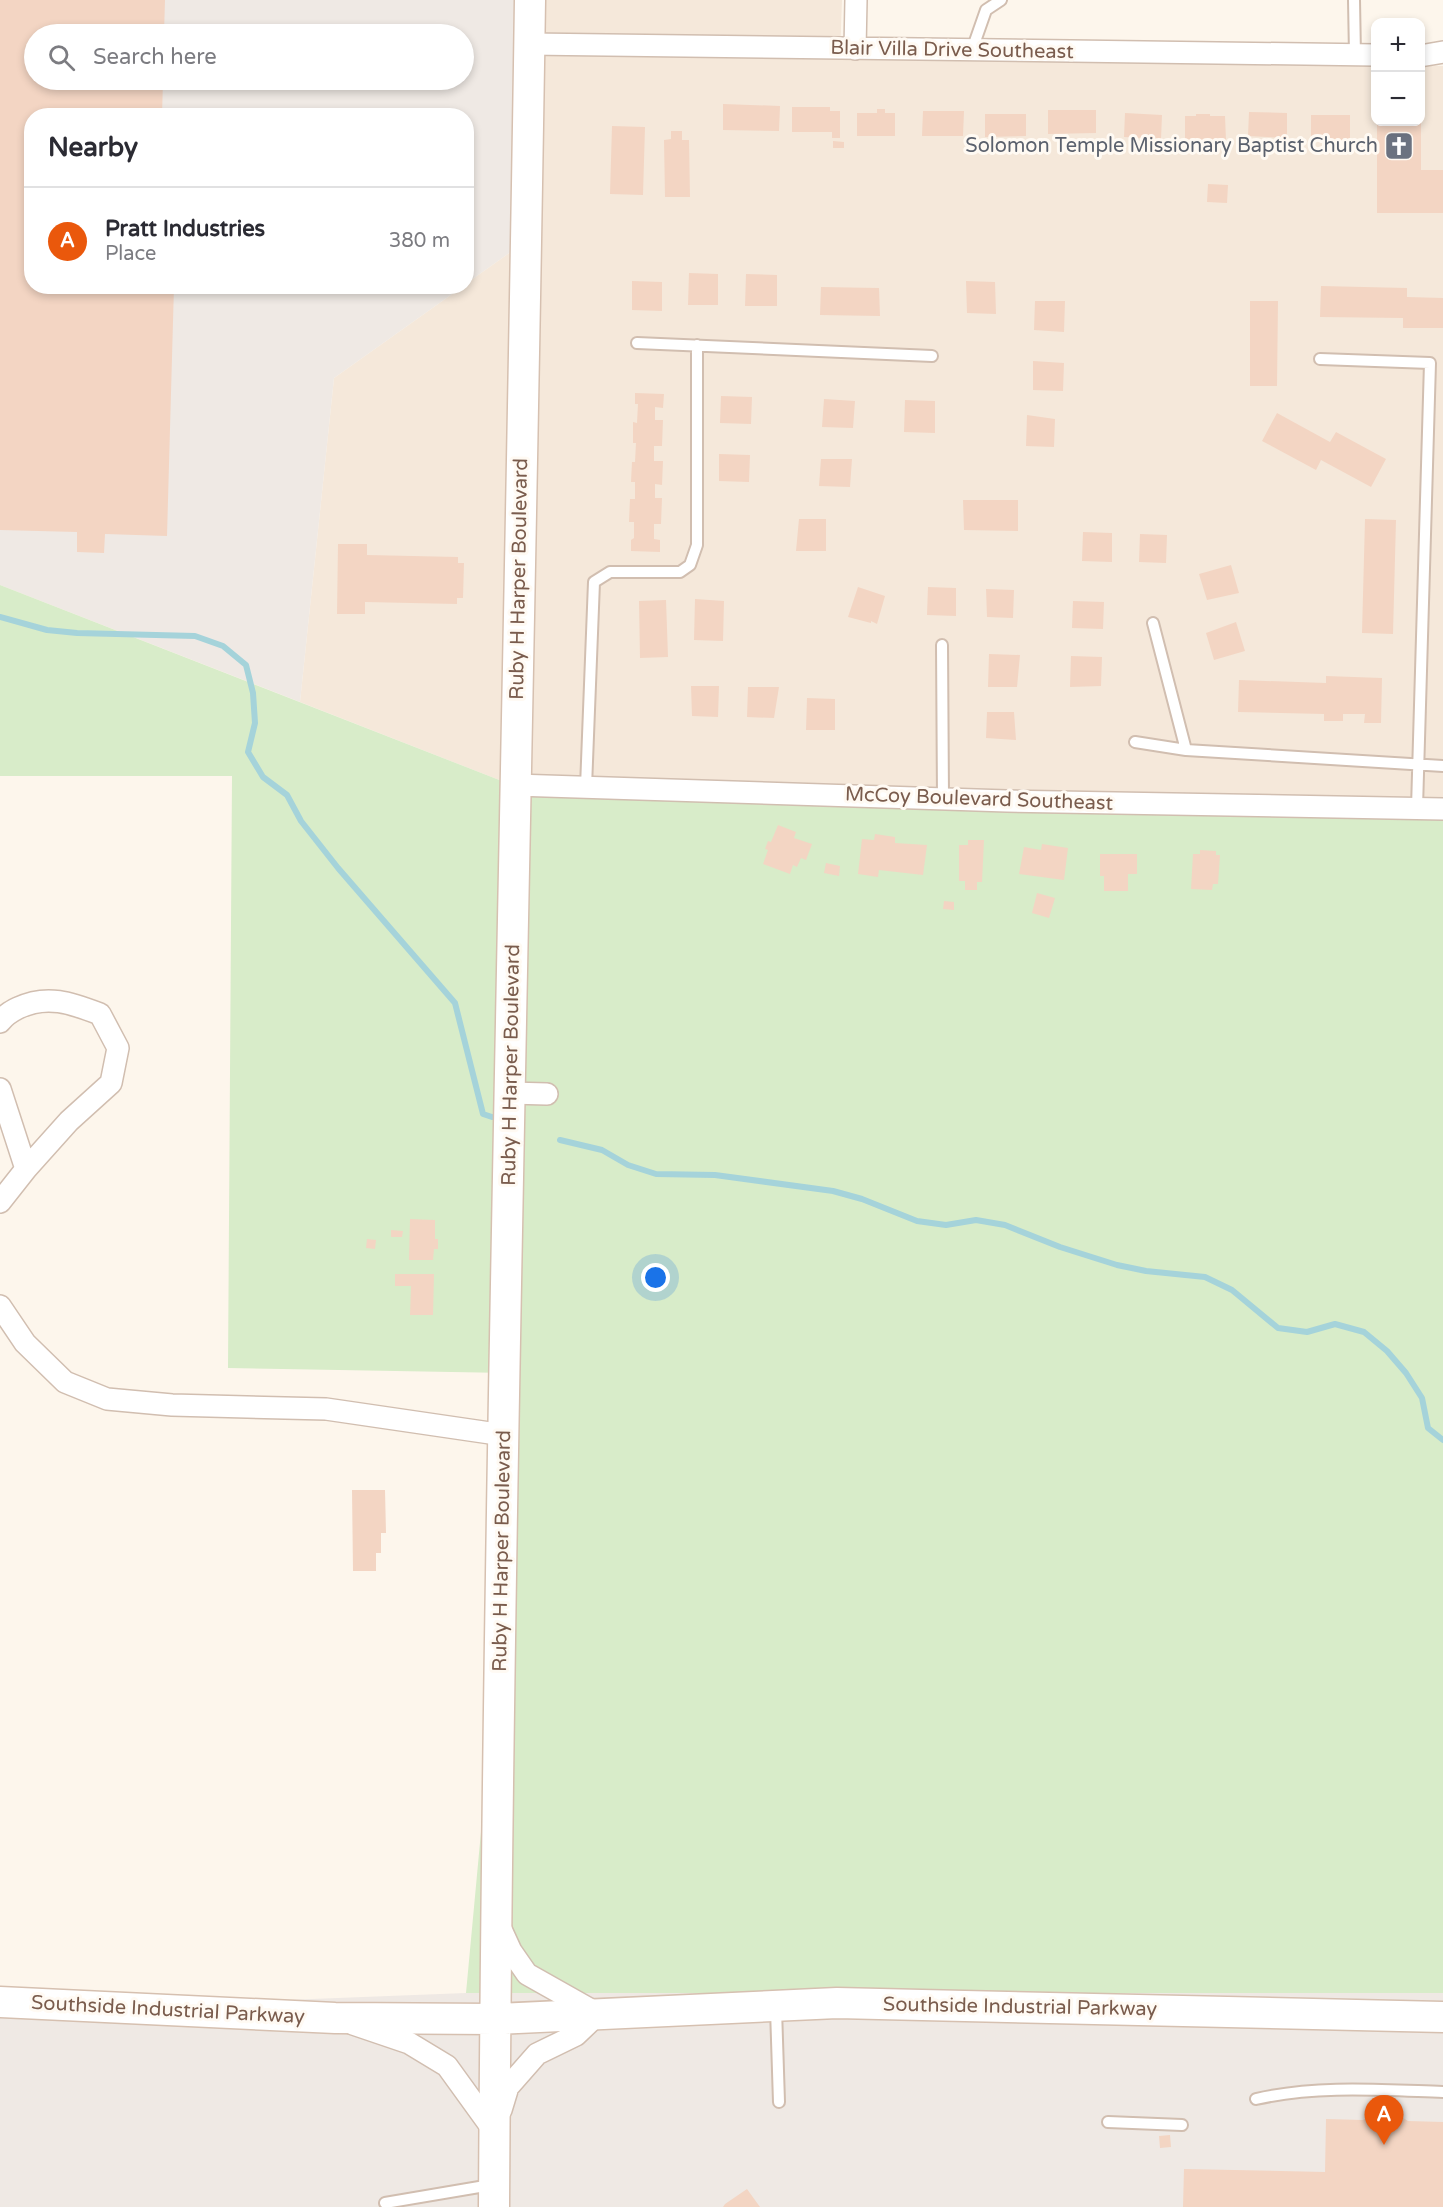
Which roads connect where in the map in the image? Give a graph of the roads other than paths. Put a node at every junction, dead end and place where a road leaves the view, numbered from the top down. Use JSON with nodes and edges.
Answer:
{"nodes":[{"id":1,"x":530,"y":0,"type":"edge"},
{"id":2,"x":856,"y":0,"type":"edge"},
{"id":3,"x":1001,"y":0,"type":"edge"},
{"id":4,"x":1354,"y":0,"type":"edge"},
{"id":5,"x":529,"y":44,"type":"junction"},
{"id":6,"x":855,"y":49,"type":"junction"},
{"id":7,"x":972,"y":50,"type":"junction"},
{"id":8,"x":1443,"y":52,"type":"edge"},
{"id":9,"x":1365,"y":55,"type":"edge"},
{"id":10,"x":1425,"y":55,"type":"edge"},
{"id":11,"x":637,"y":343,"type":"dead end"},
{"id":12,"x":697,"y":345,"type":"junction"},
{"id":13,"x":932,"y":356,"type":"dead end"},
{"id":14,"x":1320,"y":359,"type":"dead end"},
{"id":15,"x":1153,"y":623,"type":"dead end"},
{"id":16,"x":942,"y":645,"type":"dead end"},
{"id":17,"x":1135,"y":742,"type":"dead end"},
{"id":18,"x":1186,"y":750,"type":"junction"},
{"id":19,"x":1418,"y":764,"type":"junction"},
{"id":20,"x":1443,"y":765,"type":"edge"},
{"id":21,"x":515,"y":785,"type":"junction"},
{"id":22,"x":586,"y":787,"type":"junction"},
{"id":23,"x":943,"y":798,"type":"junction"},
{"id":24,"x":1417,"y":808,"type":"junction"},
{"id":25,"x":1443,"y":809,"type":"edge"},
{"id":26,"x":0,"y":1022,"type":"edge"},
{"id":27,"x":0,"y":1089,"type":"edge"},
{"id":28,"x":510,"y":1093,"type":"junction"},
{"id":29,"x":547,"y":1094,"type":"dead end"},
{"id":30,"x":26,"y":1169,"type":"junction"},
{"id":31,"x":0,"y":1202,"type":"edge"},
{"id":32,"x":0,"y":1306,"type":"edge"},
{"id":33,"x":504,"y":1430,"type":"junction"},
{"id":34,"x":496,"y":1917,"type":"junction"},
{"id":35,"x":0,"y":2002,"type":"edge"},
{"id":36,"x":776,"y":2006,"type":"junction"},
{"id":37,"x":598,"y":2014,"type":"junction"},
{"id":38,"x":1443,"y":2017,"type":"edge"},
{"id":39,"x":335,"y":2018,"type":"junction"},
{"id":40,"x":495,"y":2019,"type":"junction"},
{"id":41,"x":1443,"y":2092,"type":"edge"},
{"id":42,"x":1256,"y":2099,"type":"dead end"},
{"id":43,"x":779,"y":2102,"type":"dead end"},
{"id":44,"x":1108,"y":2121,"type":"dead end"},
{"id":45,"x":1182,"y":2125,"type":"dead end"},
{"id":46,"x":494,"y":2131,"type":"junction"},
{"id":47,"x":494,"y":2196,"type":"edge"},
{"id":48,"x":385,"y":2203,"type":"dead end"}],
"edges":[{"from":1,"to":5,"type":"street","name":"Ruby H Harper Boulevard"},
{"from":2,"to":6,"type":"street"},
{"from":3,"to":7,"type":"lane"},
{"from":4,"to":9,"type":"lane"},
{"from":5,"to":6,"type":"street","name":"Blair Villa Drive Southeast"},
{"from":5,"to":21,"type":"street","name":"Ruby H Harper Boulevard"},
{"from":6,"to":7,"type":"street","name":"Blair Villa Drive Southeast"},
{"from":7,"to":9,"type":"street","name":"Blair Villa Drive Southeast"},
{"from":8,"to":10,"type":"street"},
{"from":11,"to":12,"type":"lane"},
{"from":12,"to":13,"type":"lane"},
{"from":12,"to":22,"type":"lane"},
{"from":14,"to":19,"type":"lane"},
{"from":15,"to":18,"type":"lane"},
{"from":16,"to":23,"type":"lane"},
{"from":17,"to":18,"type":"lane"},
{"from":18,"to":19,"type":"lane"},
{"from":19,"to":20,"type":"lane"},
{"from":19,"to":24,"type":"lane"},
{"from":21,"to":22,"type":"street","name":"McCoy Boulevard Southeast"},
{"from":21,"to":28,"type":"street","name":"Ruby H Harper Boulevard"},
{"from":22,"to":23,"type":"street","name":"McCoy Boulevard Southeast"},
{"from":23,"to":24,"type":"street","name":"McCoy Boulevard Southeast"},
{"from":24,"to":25,"type":"street","name":"McCoy Boulevard Southeast"},
{"from":26,"to":30,"type":"street"},
{"from":27,"to":30,"type":"street"},
{"from":28,"to":29,"type":"street"},
{"from":28,"to":33,"type":"street","name":"Ruby H Harper Boulevard"},
{"from":30,"to":31,"type":"street"},
{"from":32,"to":33,"type":"street"},
{"from":33,"to":34,"type":"street","name":"Ruby H Harper Boulevard"},
{"from":34,"to":37,"type":"street"},
{"from":34,"to":40,"type":"street","name":"Ruby H Harper Boulevard"},
{"from":35,"to":39,"type":"street","name":"Southside Industrial Parkway"},
{"from":36,"to":37,"type":"street","name":"Southside Industrial Parkway"},
{"from":36,"to":38,"type":"street","name":"Southside Industrial Parkway"},
{"from":36,"to":43,"type":"lane"},
{"from":37,"to":40,"type":"street","name":"Southside Industrial Parkway"},
{"from":37,"to":46,"type":"street","name":"Ruby H Harper Boulevard"},
{"from":39,"to":40,"type":"street","name":"Southside Industrial Parkway"},
{"from":39,"to":46,"type":"street","name":"Southside Industrial Parkway"},
{"from":40,"to":46,"type":"street","name":"Ruby H Harper Boulevard"},
{"from":41,"to":42,"type":"lane"},
{"from":44,"to":45,"type":"lane"},
{"from":46,"to":47,"type":"street","name":"Ruby H Harper Boulevard"},
{"from":47,"to":48,"type":"lane"}]}
